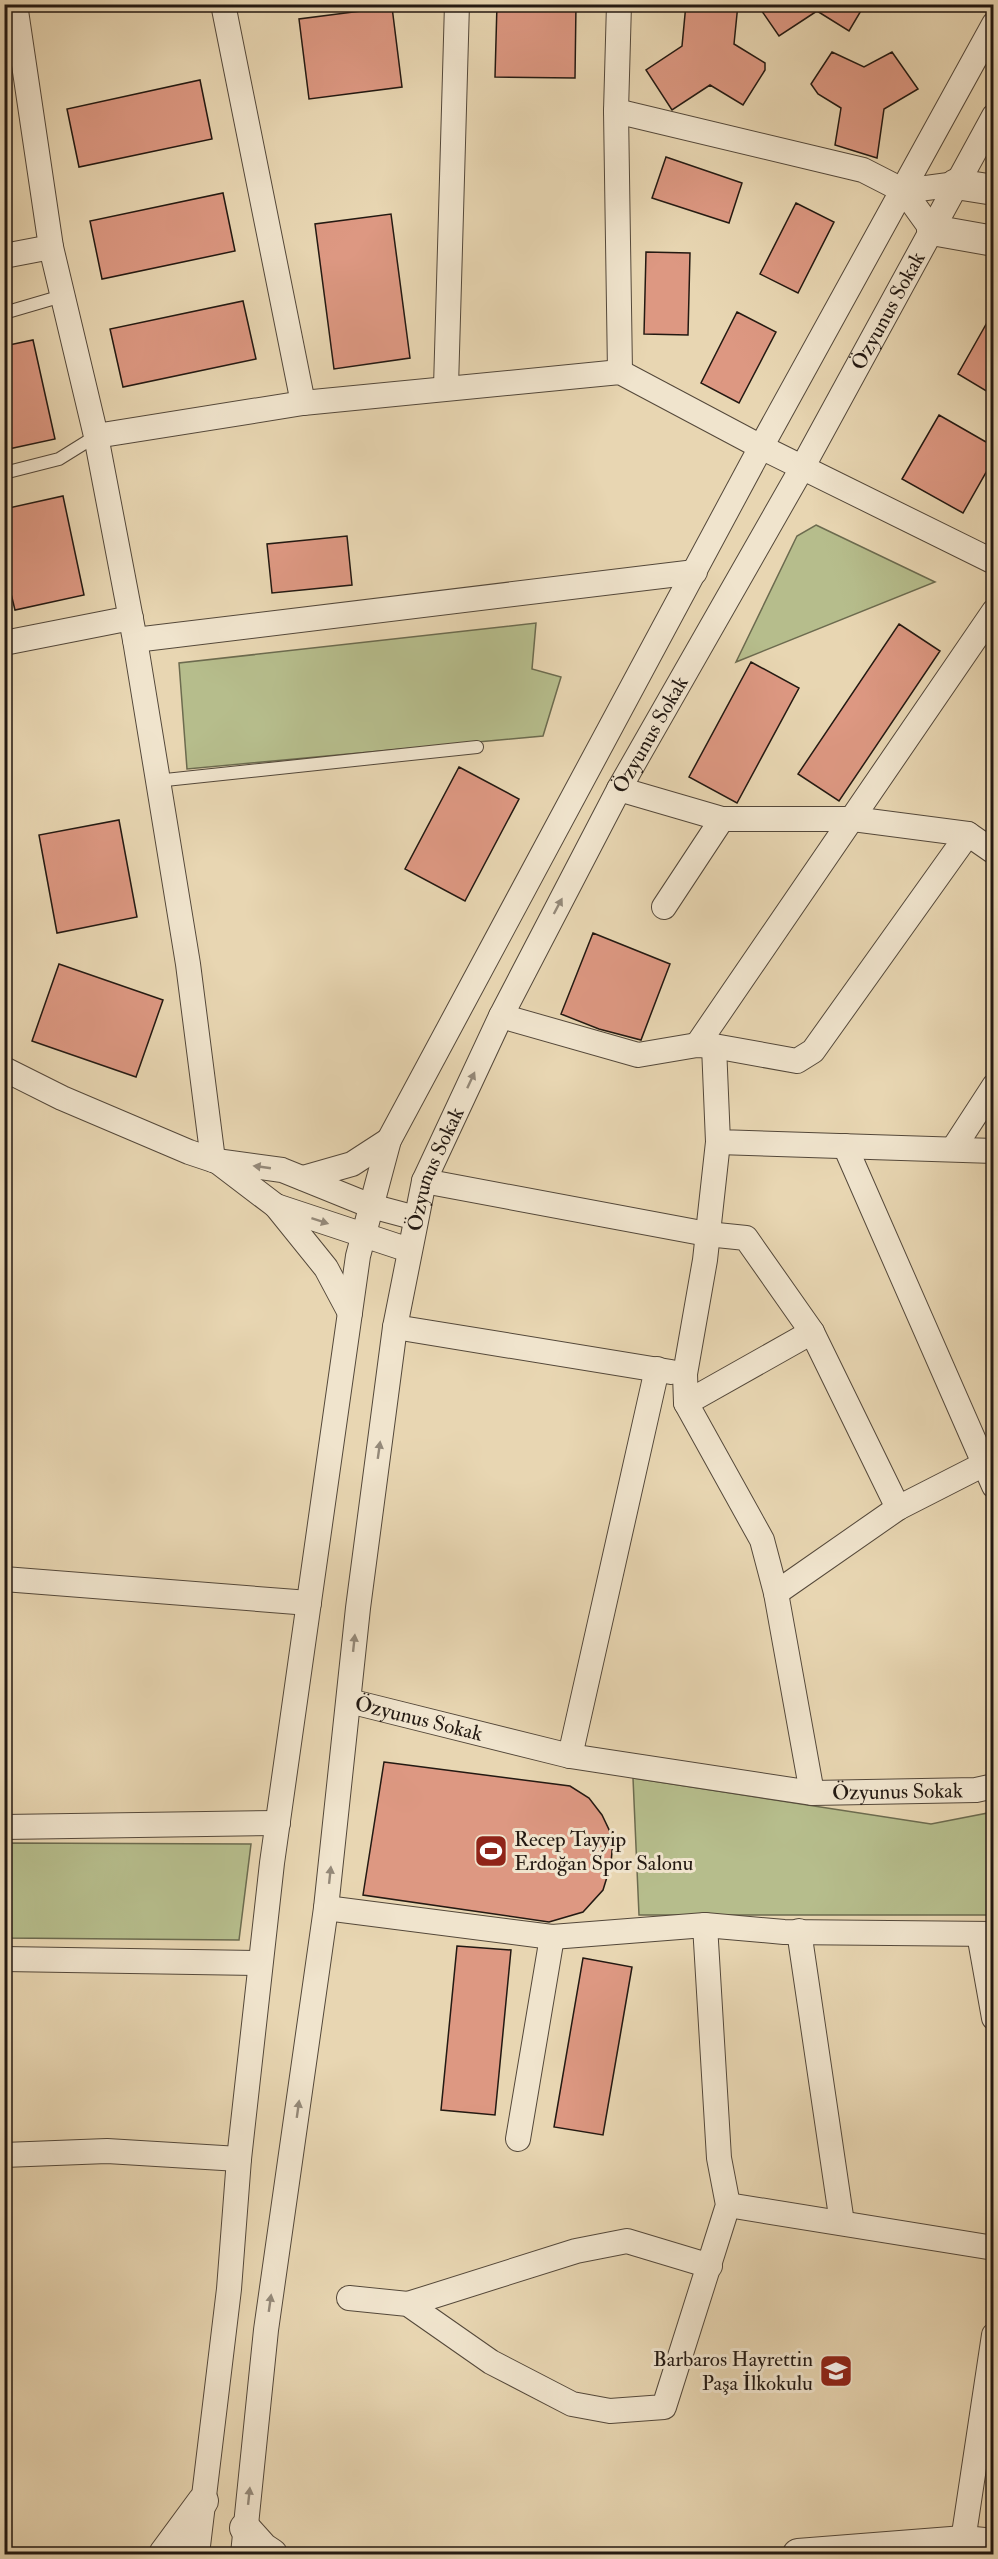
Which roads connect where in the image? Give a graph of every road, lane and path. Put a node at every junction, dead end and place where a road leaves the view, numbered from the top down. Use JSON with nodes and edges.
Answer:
{"nodes":[{"id":1,"x":15,"y":4,"type":"edge"},
{"id":2,"x":223,"y":4,"type":"edge"},
{"id":3,"x":457,"y":4,"type":"edge"},
{"id":4,"x":619,"y":4,"type":"edge"},
{"id":5,"x":993,"y":24,"type":"edge"},
{"id":6,"x":616,"y":111,"type":"junction"},
{"id":7,"x":993,"y":116,"type":"edge"},
{"id":8,"x":956,"y":184,"type":"junction"},
{"id":9,"x":993,"y":190,"type":"edge"},
{"id":10,"x":904,"y":191,"type":"junction"},
{"id":11,"x":932,"y":230,"type":"junction"},
{"id":12,"x":993,"y":241,"type":"edge"},
{"id":13,"x":51,"y":248,"type":"junction"},
{"id":14,"x":4,"y":256,"type":"edge"},
{"id":15,"x":62,"y":296,"type":"junction"},
{"id":16,"x":4,"y":313,"type":"edge"},
{"id":17,"x":620,"y":372,"type":"junction"},
{"id":18,"x":446,"y":387,"type":"junction"},
{"id":19,"x":303,"y":403,"type":"junction"},
{"id":20,"x":96,"y":436,"type":"junction"},
{"id":21,"x":761,"y":447,"type":"junction"},
{"id":22,"x":802,"y":468,"type":"junction"},
{"id":23,"x":4,"y":473,"type":"edge"},
{"id":24,"x":993,"y":562,"type":"edge"},
{"id":25,"x":695,"y":572,"type":"junction"},
{"id":26,"x":993,"y":611,"type":"edge"},
{"id":27,"x":133,"y":629,"type":"junction"},
{"id":28,"x":4,"y":643,"type":"edge"},
{"id":29,"x":477,"y":747,"type":"dead end"},
{"id":30,"x":156,"y":781,"type":"junction"},
{"id":31,"x":619,"y":789,"type":"junction"},
{"id":32,"x":722,"y":819,"type":"junction"},
{"id":33,"x":853,"y":819,"type":"junction"},
{"id":34,"x":968,"y":834,"type":"junction"},
{"id":35,"x":993,"y":852,"type":"edge"},
{"id":36,"x":664,"y":907,"type":"dead end"},
{"id":37,"x":501,"y":1016,"type":"junction"},
{"id":38,"x":706,"y":1046,"type":"junction"},
{"id":39,"x":6,"y":1075,"type":"edge"},
{"id":40,"x":993,"y":1086,"type":"edge"},
{"id":41,"x":389,"y":1140,"type":"junction"},
{"id":42,"x":718,"y":1142,"type":"junction"},
{"id":43,"x":845,"y":1146,"type":"junction"},
{"id":44,"x":953,"y":1149,"type":"junction"},
{"id":45,"x":993,"y":1151,"type":"edge"},
{"id":46,"x":214,"y":1160,"type":"junction"},
{"id":47,"x":303,"y":1178,"type":"junction"},
{"id":48,"x":424,"y":1181,"type":"junction"},
{"id":49,"x":276,"y":1206,"type":"junction"},
{"id":50,"x":371,"y":1206,"type":"junction"},
{"id":51,"x":416,"y":1218,"type":"junction"},
{"id":52,"x":707,"y":1234,"type":"junction"},
{"id":53,"x":363,"y":1235,"type":"junction"},
{"id":54,"x":409,"y":1251,"type":"junction"},
{"id":55,"x":350,"y":1313,"type":"junction"},
{"id":56,"x":395,"y":1327,"type":"junction"},
{"id":57,"x":812,"y":1332,"type":"junction"},
{"id":58,"x":657,"y":1369,"type":"junction"},
{"id":59,"x":685,"y":1374,"type":"junction"},
{"id":60,"x":686,"y":1402,"type":"junction"},
{"id":61,"x":989,"y":1461,"type":"edge"},
{"id":62,"x":993,"y":1486,"type":"edge"},
{"id":63,"x":898,"y":1508,"type":"junction"},
{"id":64,"x":4,"y":1579,"type":"edge"},
{"id":65,"x":776,"y":1593,"type":"junction"},
{"id":66,"x":309,"y":1603,"type":"junction"},
{"id":67,"x":349,"y":1701,"type":"junction"},
{"id":68,"x":570,"y":1756,"type":"junction"},
{"id":69,"x":993,"y":1786,"type":"edge"},
{"id":70,"x":813,"y":1793,"type":"junction"},
{"id":71,"x":279,"y":1823,"type":"junction"},
{"id":72,"x":4,"y":1827,"type":"edge"},
{"id":73,"x":326,"y":1908,"type":"junction"},
{"id":74,"x":705,"y":1925,"type":"junction"},
{"id":75,"x":799,"y":1931,"type":"junction"},
{"id":76,"x":986,"y":1934,"type":"edge"},
{"id":77,"x":552,"y":1937,"type":"junction"},
{"id":78,"x":4,"y":1959,"type":"edge"},
{"id":79,"x":259,"y":1964,"type":"junction"},
{"id":80,"x":993,"y":2018,"type":"edge"},
{"id":81,"x":518,"y":2139,"type":"dead end"},
{"id":82,"x":4,"y":2155,"type":"edge"},
{"id":83,"x":239,"y":2159,"type":"junction"},
{"id":84,"x":728,"y":2205,"type":"junction"},
{"id":85,"x":842,"y":2223,"type":"junction"},
{"id":86,"x":993,"y":2248,"type":"edge"},
{"id":87,"x":710,"y":2266,"type":"junction"},
{"id":88,"x":349,"y":2298,"type":"dead end"},
{"id":89,"x":408,"y":2304,"type":"junction"},
{"id":90,"x":993,"y":2335,"type":"edge"},
{"id":91,"x":203,"y":2502,"type":"junction"},
{"id":92,"x":244,"y":2541,"type":"edge"},
{"id":93,"x":993,"y":2544,"type":"edge"},
{"id":94,"x":962,"y":2548,"type":"edge"},
{"id":95,"x":164,"y":2554,"type":"edge"},
{"id":96,"x":197,"y":2554,"type":"edge"},
{"id":97,"x":272,"y":2554,"type":"edge"},
{"id":98,"x":798,"y":2554,"type":"edge"}],
"edges":[{"from":1,"to":13,"type":"street"},
{"from":2,"to":19,"type":"street"},
{"from":3,"to":18,"type":"street"},
{"from":4,"to":6,"type":"street"},
{"from":5,"to":10,"type":"street"},
{"from":6,"to":10,"type":"street"},
{"from":6,"to":17,"type":"street"},
{"from":7,"to":8,"type":"street","name":"Özyunus Sokak"},
{"from":8,"to":9,"type":"street"},
{"from":8,"to":10,"type":"street"},
{"from":8,"to":11,"type":"street","name":"Özyunus Sokak"},
{"from":10,"to":11,"type":"street"},
{"from":10,"to":21,"type":"street"},
{"from":11,"to":12,"type":"street"},
{"from":11,"to":22,"type":"street","name":"Özyunus Sokak"},
{"from":13,"to":14,"type":"street"},
{"from":13,"to":15,"type":"street"},
{"from":15,"to":16,"type":"lane"},
{"from":15,"to":20,"type":"street"},
{"from":17,"to":18,"type":"street"},
{"from":17,"to":21,"type":"street"},
{"from":18,"to":19,"type":"street"},
{"from":19,"to":20,"type":"street"},
{"from":20,"to":23,"type":"lane"},
{"from":20,"to":27,"type":"street"},
{"from":21,"to":22,"type":"street"},
{"from":21,"to":25,"type":"street"},
{"from":22,"to":24,"type":"street"},
{"from":22,"to":31,"type":"street","name":"Özyunus Sokak"},
{"from":25,"to":27,"type":"street"},
{"from":25,"to":41,"type":"street"},
{"from":26,"to":33,"type":"street"},
{"from":27,"to":28,"type":"street"},
{"from":27,"to":30,"type":"street"},
{"from":29,"to":30,"type":"lane"},
{"from":30,"to":46,"type":"street"},
{"from":31,"to":32,"type":"street"},
{"from":37,"to":31,"type":"street","name":"Özyunus Sokak","one_way":true},
{"from":32,"to":33,"type":"street"},
{"from":32,"to":36,"type":"street"},
{"from":33,"to":34,"type":"street"},
{"from":33,"to":38,"type":"street"},
{"from":34,"to":35,"type":"street"},
{"from":34,"to":38,"type":"street"},
{"from":37,"to":38,"type":"street"},
{"from":48,"to":37,"type":"street","name":"Özyunus Sokak","one_way":true},
{"from":38,"to":42,"type":"street"},
{"from":39,"to":46,"type":"street"},
{"from":40,"to":44,"type":"street"},
{"from":41,"to":47,"type":"street"},
{"from":41,"to":50,"type":"street"},
{"from":42,"to":43,"type":"street"},
{"from":42,"to":52,"type":"street"},
{"from":43,"to":44,"type":"street"},
{"from":43,"to":61,"type":"street"},
{"from":44,"to":45,"type":"street"},
{"from":47,"to":46,"type":"street","one_way":true},
{"from":46,"to":49,"type":"street"},
{"from":47,"to":50,"type":"street"},
{"from":48,"to":51,"type":"street","name":"Özyunus Sokak"},
{"from":48,"to":52,"type":"street"},
{"from":49,"to":53,"type":"street","one_way":true},
{"from":49,"to":55,"type":"street"},
{"from":50,"to":51,"type":"street"},
{"from":50,"to":53,"type":"street"},
{"from":51,"to":54,"type":"street","name":"Özyunus Sokak"},
{"from":52,"to":57,"type":"street"},
{"from":52,"to":59,"type":"street"},
{"from":53,"to":54,"type":"street"},
{"from":53,"to":55,"type":"street"},
{"from":54,"to":56,"type":"street","name":"Özyunus Sokak"},
{"from":55,"to":66,"type":"street"},
{"from":56,"to":58,"type":"street"},
{"from":67,"to":56,"type":"street","name":"Özyunus Sokak","one_way":true},
{"from":57,"to":60,"type":"street"},
{"from":57,"to":63,"type":"street"},
{"from":58,"to":59,"type":"street"},
{"from":58,"to":68,"type":"street"},
{"from":59,"to":60,"type":"street"},
{"from":60,"to":65,"type":"street"},
{"from":61,"to":62,"type":"street"},
{"from":61,"to":63,"type":"street"},
{"from":63,"to":65,"type":"street"},
{"from":64,"to":66,"type":"street"},
{"from":65,"to":70,"type":"street"},
{"from":66,"to":71,"type":"street"},
{"from":67,"to":68,"type":"street","name":"Özyunus Sokak"},
{"from":73,"to":67,"type":"street","one_way":true},
{"from":68,"to":70,"type":"street","name":"Özyunus Sokak"},
{"from":69,"to":70,"type":"street","name":"Özyunus Sokak"},
{"from":71,"to":72,"type":"street"},
{"from":71,"to":79,"type":"street"},
{"from":73,"to":77,"type":"street"},
{"from":92,"to":73,"type":"street","one_way":true},
{"from":74,"to":75,"type":"street"},
{"from":74,"to":77,"type":"street"},
{"from":74,"to":84,"type":"street"},
{"from":75,"to":76,"type":"street"},
{"from":75,"to":85,"type":"street"},
{"from":76,"to":80,"type":"street"},
{"from":77,"to":81,"type":"street"},
{"from":78,"to":79,"type":"street"},
{"from":79,"to":83,"type":"street"},
{"from":82,"to":83,"type":"street"},
{"from":83,"to":91,"type":"street"},
{"from":84,"to":85,"type":"street"},
{"from":84,"to":87,"type":"street"},
{"from":85,"to":86,"type":"street"},
{"from":87,"to":89,"type":"street"},
{"from":87,"to":89,"type":"street"},
{"from":88,"to":89,"type":"street"},
{"from":90,"to":94,"type":"street"},
{"from":91,"to":95,"type":"street"},
{"from":91,"to":96,"type":"street"},
{"from":92,"to":97,"type":"street"},
{"from":93,"to":94,"type":"street"},
{"from":94,"to":98,"type":"street"}]}
